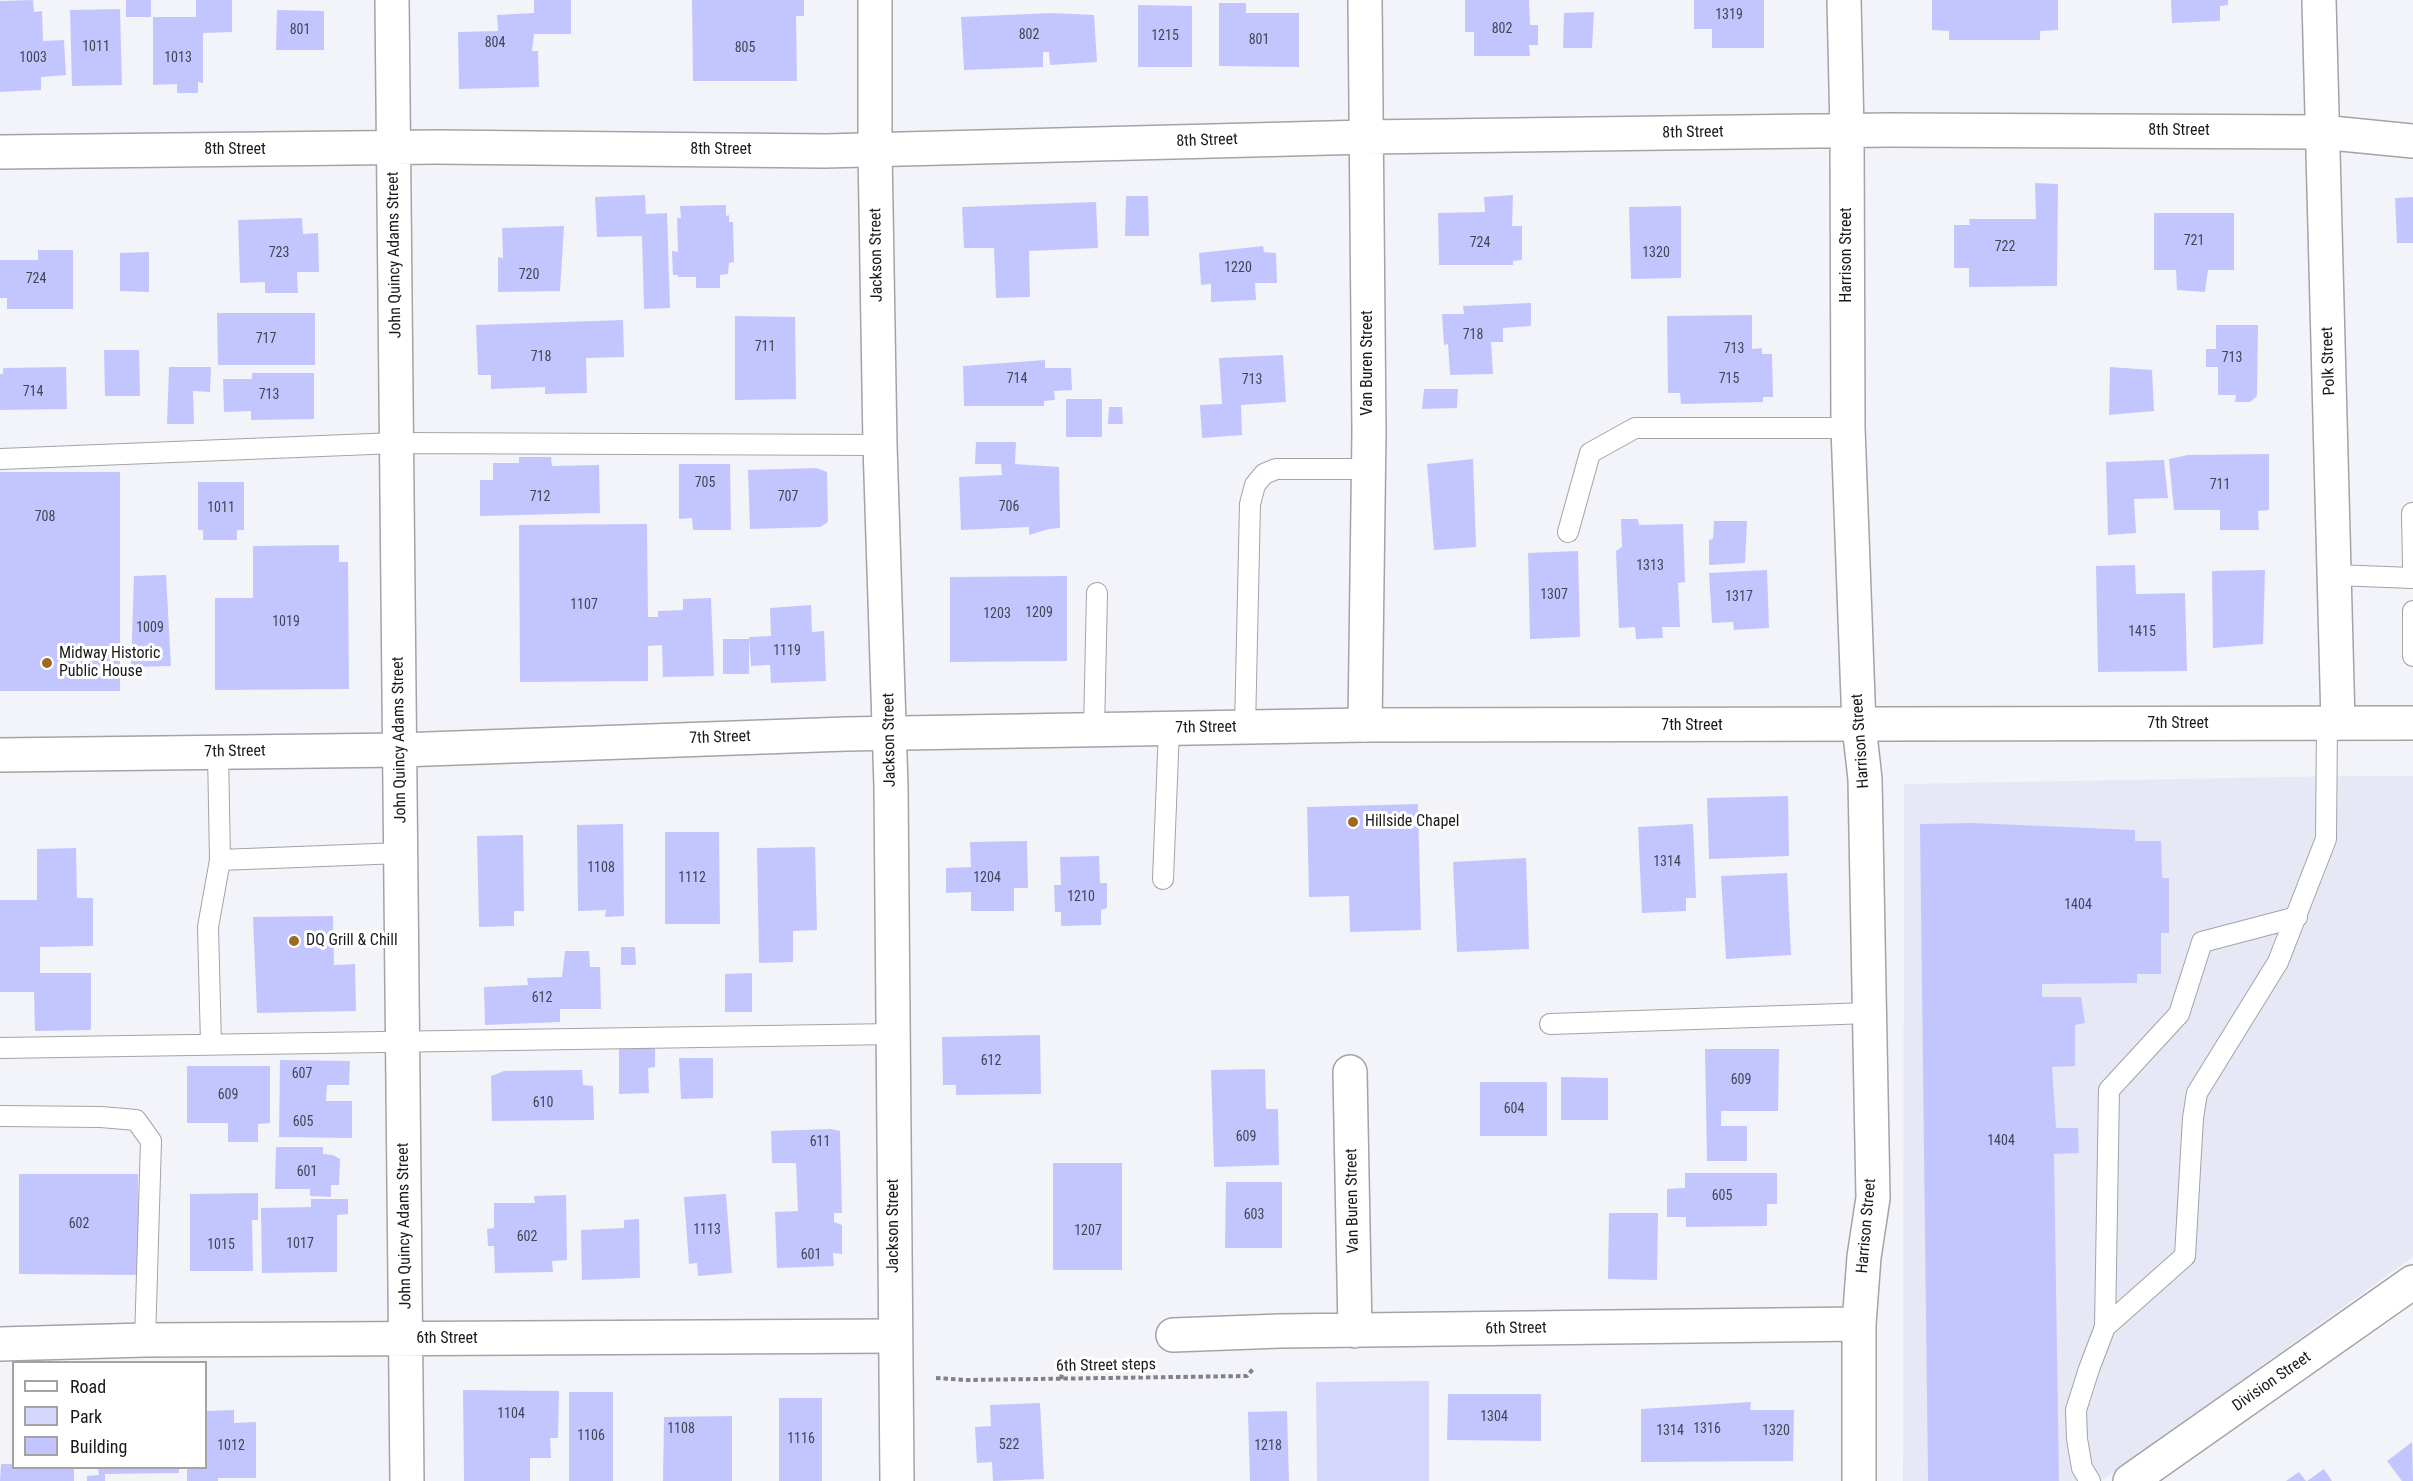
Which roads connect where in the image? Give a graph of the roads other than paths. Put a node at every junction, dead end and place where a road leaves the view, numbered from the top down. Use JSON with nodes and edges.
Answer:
{"nodes":[{"id":1,"x":392,"y":0,"type":"edge"},
{"id":2,"x":875,"y":0,"type":"edge"},
{"id":3,"x":1365,"y":0,"type":"edge"},
{"id":4,"x":1844,"y":0,"type":"edge"},
{"id":5,"x":2319,"y":0,"type":"edge"},
{"id":6,"x":1847,"y":131,"type":"junction"},
{"id":7,"x":2321,"y":132,"type":"junction"},
{"id":8,"x":1367,"y":137,"type":"junction"},
{"id":9,"x":2413,"y":141,"type":"edge"},
{"id":10,"x":394,"y":149,"type":"junction"},
{"id":11,"x":875,"y":149,"type":"junction"},
{"id":12,"x":0,"y":152,"type":"edge"},
{"id":13,"x":1848,"y":428,"type":"junction"},
{"id":14,"x":396,"y":443,"type":"junction"},
{"id":15,"x":880,"y":445,"type":"junction"},
{"id":16,"x":0,"y":459,"type":"edge"},
{"id":17,"x":1368,"y":469,"type":"junction"},
{"id":18,"x":2412,"y":513,"type":"edge"},
{"id":19,"x":1568,"y":532,"type":"dead end"},
{"id":20,"x":2413,"y":566,"type":"edge"},
{"id":21,"x":2335,"y":575,"type":"junction"},
{"id":22,"x":2413,"y":578,"type":"edge"},
{"id":23,"x":1097,"y":593,"type":"dead end"},
{"id":24,"x":2413,"y":610,"type":"edge"},
{"id":25,"x":2413,"y":656,"type":"edge"},
{"id":26,"x":2332,"y":723,"type":"junction"},
{"id":27,"x":2413,"y":723,"type":"edge"},
{"id":28,"x":1365,"y":725,"type":"junction"},
{"id":29,"x":1859,"y":726,"type":"junction"},
{"id":30,"x":1245,"y":728,"type":"junction"},
{"id":31,"x":1169,"y":729,"type":"junction"},
{"id":32,"x":1094,"y":730,"type":"junction"},
{"id":33,"x":890,"y":734,"type":"junction"},
{"id":34,"x":400,"y":750,"type":"junction"},
{"id":35,"x":218,"y":752,"type":"junction"},
{"id":36,"x":0,"y":754,"type":"edge"},
{"id":37,"x":401,"y":853,"type":"junction"},
{"id":38,"x":220,"y":860,"type":"junction"},
{"id":39,"x":1163,"y":879,"type":"dead end"},
{"id":40,"x":2296,"y":916,"type":"junction"},
{"id":41,"x":1869,"y":1013,"type":"junction"},
{"id":42,"x":1550,"y":1024,"type":"dead end"},
{"id":43,"x":893,"y":1034,"type":"junction"},
{"id":44,"x":403,"y":1042,"type":"junction"},
{"id":45,"x":211,"y":1044,"type":"junction"},
{"id":46,"x":0,"y":1048,"type":"edge"},
{"id":47,"x":1350,"y":1072,"type":"dead end"},
{"id":48,"x":0,"y":1116,"type":"edge"},
{"id":49,"x":2413,"y":1282,"type":"edge"},
{"id":50,"x":1859,"y":1324,"type":"junction"},
{"id":51,"x":2105,"y":1327,"type":"junction"},
{"id":52,"x":1356,"y":1331,"type":"junction"},
{"id":53,"x":1173,"y":1335,"type":"dead end"},
{"id":54,"x":894,"y":1336,"type":"junction"},
{"id":55,"x":406,"y":1339,"type":"junction"},
{"id":56,"x":145,"y":1340,"type":"junction"},
{"id":57,"x":0,"y":1344,"type":"edge"},
{"id":58,"x":2149,"y":1476,"type":"edge"},
{"id":59,"x":407,"y":1481,"type":"edge"},
{"id":60,"x":897,"y":1481,"type":"edge"},
{"id":61,"x":1859,"y":1481,"type":"edge"},
{"id":62,"x":2090,"y":1481,"type":"edge"}],
"edges":[{"from":1,"to":10,"type":"street","name":"John Quincy Adams Street"},
{"from":2,"to":11,"type":"street","name":"Jackson Street"},
{"from":3,"to":8,"type":"street","name":"Van Buren Street"},
{"from":4,"to":6,"type":"street","name":"Harrison Street"},
{"from":5,"to":7,"type":"street","name":"Polk Street"},
{"from":6,"to":7,"type":"street","name":"8th Street"},
{"from":6,"to":8,"type":"street","name":"8th Street"},
{"from":6,"to":13,"type":"street","name":"Harrison Street"},
{"from":7,"to":9,"type":"street","name":"8th Street"},
{"from":7,"to":21,"type":"street","name":"Polk Street"},
{"from":8,"to":11,"type":"street","name":"8th Street"},
{"from":8,"to":17,"type":"street","name":"Van Buren Street"},
{"from":10,"to":11,"type":"street","name":"8th Street"},
{"from":10,"to":12,"type":"street","name":"8th Street"},
{"from":10,"to":14,"type":"street","name":"John Quincy Adams Street"},
{"from":11,"to":15,"type":"street","name":"Jackson Street"},
{"from":13,"to":19,"type":"lane"},
{"from":13,"to":29,"type":"street","name":"Harrison Street"},
{"from":14,"to":15,"type":"lane"},
{"from":14,"to":16,"type":"lane"},
{"from":14,"to":34,"type":"street","name":"John Quincy Adams Street"},
{"from":15,"to":33,"type":"street","name":"Jackson Street"},
{"from":17,"to":28,"type":"street","name":"Van Buren Street"},
{"from":17,"to":30,"type":"lane"},
{"from":18,"to":20,"type":"lane"},
{"from":21,"to":22,"type":"lane"},
{"from":21,"to":26,"type":"street","name":"Polk Street"},
{"from":23,"to":32,"type":"lane"},
{"from":24,"to":25,"type":"lane"},
{"from":26,"to":27,"type":"street","name":"7th Street"},
{"from":26,"to":29,"type":"street","name":"7th Street"},
{"from":26,"to":40,"type":"lane"},
{"from":28,"to":29,"type":"street","name":"7th Street"},
{"from":28,"to":30,"type":"street","name":"7th Street"},
{"from":29,"to":41,"type":"street","name":"Harrison Street"},
{"from":30,"to":31,"type":"street","name":"7th Street"},
{"from":31,"to":32,"type":"street","name":"7th Street"},
{"from":31,"to":39,"type":"lane"},
{"from":32,"to":33,"type":"street","name":"7th Street"},
{"from":33,"to":34,"type":"street","name":"7th Street"},
{"from":33,"to":43,"type":"street","name":"Jackson Street"},
{"from":34,"to":35,"type":"street","name":"7th Street"},
{"from":34,"to":37,"type":"street","name":"John Quincy Adams Street"},
{"from":35,"to":36,"type":"street","name":"7th Street"},
{"from":35,"to":38,"type":"lane"},
{"from":37,"to":38,"type":"lane"},
{"from":37,"to":44,"type":"street","name":"John Quincy Adams Street"},
{"from":38,"to":45,"type":"lane"},
{"from":40,"to":51,"type":"lane"},
{"from":40,"to":51,"type":"lane"},
{"from":41,"to":42,"type":"lane"},
{"from":41,"to":50,"type":"street","name":"Harrison Street"},
{"from":43,"to":44,"type":"lane"},
{"from":43,"to":54,"type":"street","name":"Jackson Street"},
{"from":44,"to":45,"type":"lane"},
{"from":44,"to":55,"type":"street","name":"John Quincy Adams Street"},
{"from":45,"to":46,"type":"lane"},
{"from":47,"to":52,"type":"street","name":"Van Buren Street"},
{"from":48,"to":56,"type":"lane"},
{"from":49,"to":58,"type":"street","name":"Division Street"},
{"from":50,"to":52,"type":"street","name":"6th Street"},
{"from":50,"to":61,"type":"street","name":"Harrison Street"},
{"from":51,"to":62,"type":"lane"},
{"from":52,"to":53,"type":"street","name":"6th Street"},
{"from":54,"to":55,"type":"street","name":"6th Street"},
{"from":54,"to":60,"type":"street","name":"Jackson Street"},
{"from":55,"to":56,"type":"street","name":"6th Street"},
{"from":55,"to":59,"type":"street","name":"John Quincy Adams Street"},
{"from":56,"to":57,"type":"street","name":"6th Street"}]}
